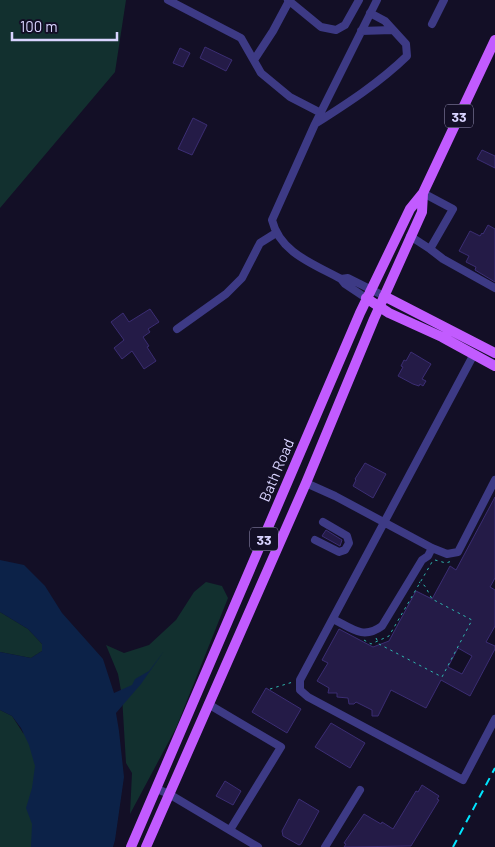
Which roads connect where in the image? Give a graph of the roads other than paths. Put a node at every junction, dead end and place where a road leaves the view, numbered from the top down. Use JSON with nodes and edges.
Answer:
{"nodes":[{"id":1,"x":168,"y":0,"type":"edge"},
{"id":2,"x":289,"y":0,"type":"edge"},
{"id":3,"x":359,"y":0,"type":"edge"},
{"id":4,"x":377,"y":0,"type":"edge"},
{"id":5,"x":444,"y":0,"type":"edge"},
{"id":6,"x":354,"y":10,"type":"junction"},
{"id":7,"x":369,"y":15,"type":"junction"},
{"id":8,"x":432,"y":24,"type":"dead end"},
{"id":9,"x":392,"y":30,"type":"junction"},
{"id":10,"x":361,"y":31,"type":"junction"},
{"id":11,"x":495,"y":40,"type":"edge"},
{"id":12,"x":254,"y":60,"type":"junction"},
{"id":13,"x":321,"y":113,"type":"junction"},
{"id":14,"x":316,"y":124,"type":"junction"},
{"id":15,"x":423,"y":193,"type":"junction"},
{"id":16,"x":276,"y":233,"type":"junction"},
{"id":17,"x":410,"y":236,"type":"junction"},
{"id":18,"x":430,"y":249,"type":"junction"},
{"id":19,"x":495,"y":288,"type":"edge"},
{"id":20,"x":368,"y":294,"type":"junction"},
{"id":21,"x":384,"y":296,"type":"junction"},
{"id":22,"x":379,"y":307,"type":"junction"},
{"id":23,"x":177,"y":329,"type":"dead end"},
{"id":24,"x":495,"y":353,"type":"edge"},
{"id":25,"x":474,"y":354,"type":"junction"},
{"id":26,"x":495,"y":366,"type":"edge"},
{"id":27,"x":495,"y":480,"type":"edge"},
{"id":28,"x":306,"y":483,"type":"junction"},
{"id":29,"x":323,"y":522,"type":"dead end"},
{"id":30,"x":383,"y":522,"type":"junction"},
{"id":31,"x":315,"y":540,"type":"dead end"},
{"id":32,"x":432,"y":548,"type":"junction"},
{"id":33,"x":333,"y":619,"type":"junction"},
{"id":34,"x":208,"y":704,"type":"junction"},
{"id":35,"x":495,"y":719,"type":"edge"},
{"id":36,"x":157,"y":789,"type":"junction"},
{"id":37,"x":360,"y":790,"type":"dead end"},
{"id":38,"x":169,"y":794,"type":"junction"},
{"id":39,"x":230,"y":830,"type":"junction"},
{"id":40,"x":131,"y":847,"type":"edge"},
{"id":41,"x":146,"y":847,"type":"edge"},
{"id":42,"x":258,"y":847,"type":"edge"},
{"id":43,"x":325,"y":847,"type":"edge"}],
"edges":[{"from":1,"to":12,"type":"street"},
{"from":2,"to":6,"type":"street"},
{"from":2,"to":12,"type":"street"},
{"from":3,"to":6,"type":"street"},
{"from":4,"to":7,"type":"street"},
{"from":5,"to":8,"type":"street"},
{"from":6,"to":7,"type":"street"},
{"from":7,"to":9,"type":"street"},
{"from":7,"to":10,"type":"street"},
{"from":9,"to":10,"type":"street"},
{"from":9,"to":14,"type":"street"},
{"from":10,"to":13,"type":"street"},
{"from":11,"to":15,"type":"main road","name":"Bath Road","number":"33"},
{"from":12,"to":13,"type":"street"},
{"from":13,"to":14,"type":"street"},
{"from":14,"to":16,"type":"street"},
{"from":15,"to":17,"type":"main road","name":"Bath Road","number":"33"},
{"from":15,"to":18,"type":"street"},
{"from":15,"to":20,"type":"main road","name":"Bath Road","number":"33"},
{"from":16,"to":20,"type":"street"},
{"from":16,"to":23,"type":"street"},
{"from":17,"to":18,"type":"street"},
{"from":17,"to":21,"type":"main road","name":"Bath Road","number":"33"},
{"from":18,"to":19,"type":"street"},
{"from":20,"to":21,"type":"street"},
{"from":20,"to":22,"type":"main road"},
{"from":20,"to":36,"type":"main road","name":"Bath Road","number":"33"},
{"from":21,"to":22,"type":"main road","name":"Bath Road","number":"33"},
{"from":21,"to":24,"type":"main road"},
{"from":22,"to":25,"type":"main road"},
{"from":22,"to":28,"type":"main road","name":"Bath Road","number":"33"},
{"from":25,"to":26,"type":"main road"},
{"from":25,"to":30,"type":"street"},
{"from":27,"to":32,"type":"street"},
{"from":28,"to":30,"type":"street"},
{"from":28,"to":34,"type":"main road","name":"Bath Road","number":"33"},
{"from":29,"to":31,"type":"street"},
{"from":30,"to":32,"type":"street"},
{"from":30,"to":33,"type":"street"},
{"from":32,"to":33,"type":"street"},
{"from":33,"to":35,"type":"street"},
{"from":34,"to":38,"type":"main road","name":"Bath Road","number":"33"},
{"from":34,"to":39,"type":"street"},
{"from":36,"to":38,"type":"street"},
{"from":36,"to":40,"type":"main road","name":"Bath Road","number":"33"},
{"from":37,"to":43,"type":"street"},
{"from":38,"to":39,"type":"street"},
{"from":38,"to":41,"type":"main road","name":"Bath Road","number":"33"},
{"from":39,"to":42,"type":"street"}]}
